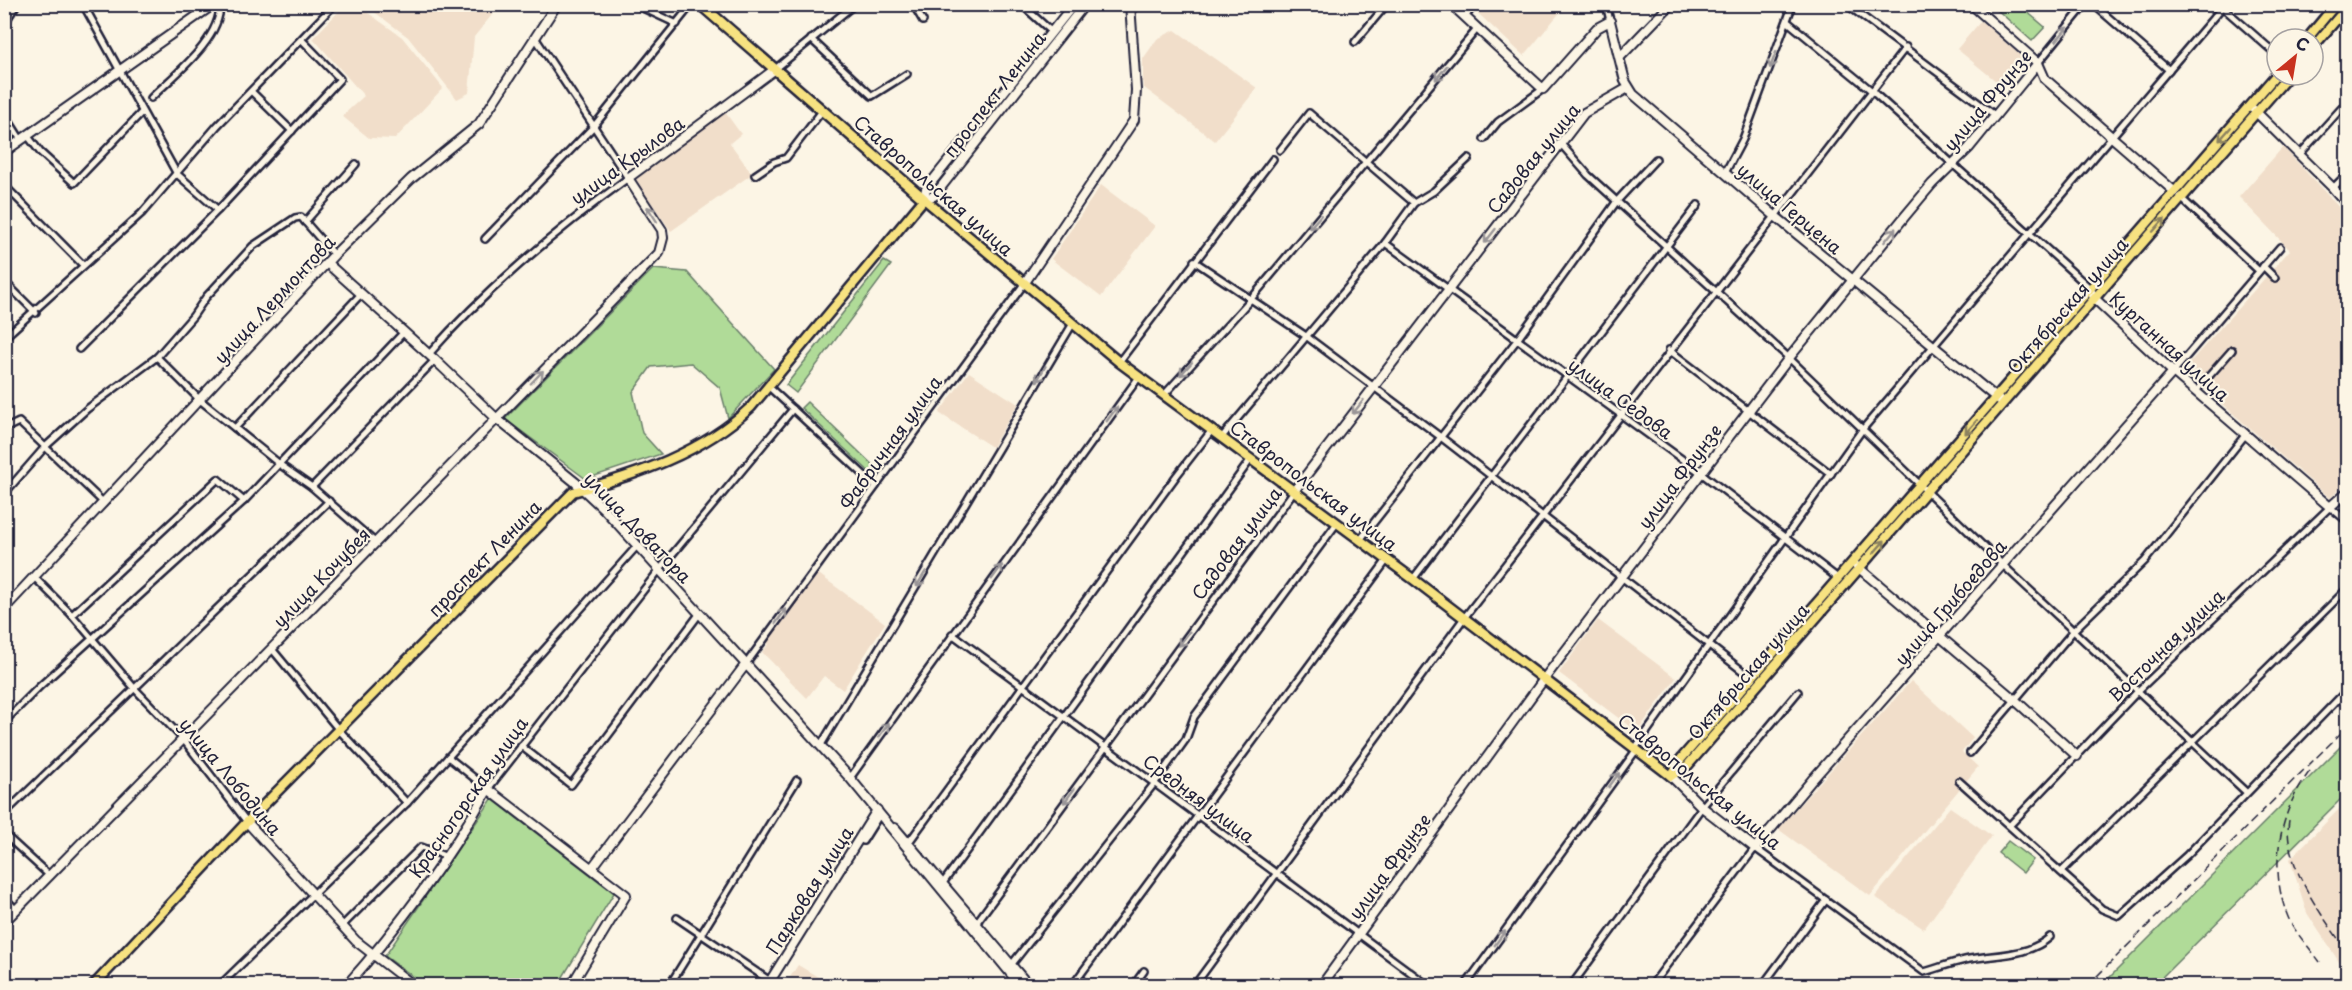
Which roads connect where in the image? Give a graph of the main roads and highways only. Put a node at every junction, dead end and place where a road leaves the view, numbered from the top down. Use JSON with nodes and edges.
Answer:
{"nodes":[{"id":1,"x":700,"y":4,"type":"edge"},
{"id":2,"x":2336,"y":4,"type":"edge"},
{"id":3,"x":2348,"y":6,"type":"edge"},
{"id":4,"x":2317,"y":27,"type":"edge"},
{"id":5,"x":2325,"y":33,"type":"edge"},
{"id":6,"x":2268,"y":87,"type":"edge"},
{"id":7,"x":2276,"y":87,"type":"edge"},
{"id":8,"x":2253,"y":109,"type":"junction"},
{"id":9,"x":924,"y":199,"type":"junction"},
{"id":10,"x":2092,"y":293,"type":"junction"},
{"id":11,"x":1857,"y":566,"type":"junction"},
{"id":12,"x":1755,"y":681,"type":"junction"},
{"id":13,"x":1671,"y":776,"type":"joint"},
{"id":14,"x":93,"y":986,"type":"edge"}],
"edges":[{"from":1,"to":9,"type":"highway","name":"Ставропольская улица"},
{"from":2,"to":4,"type":"main road"},
{"from":3,"to":5,"type":"main road"},
{"from":6,"to":8,"type":"main road","name":"Октябрьская улица"},
{"from":7,"to":8,"type":"main road","name":"Октябрьская улица"},
{"from":8,"to":10,"type":"main road","name":"Октябрьская улица","one_way":true},
{"from":10,"to":8,"type":"main road","name":"Октябрьская улица","one_way":true},
{"from":9,"to":13,"type":"main road","name":"Ставропольская улица"},
{"from":9,"to":14,"type":"main road","name":"проспект Ленина"},
{"from":10,"to":11,"type":"main road","name":"Октябрьская улица"},
{"from":11,"to":12,"type":"main road","name":"Октябрьская улица"},
{"from":11,"to":12,"type":"main road","name":"Октябрьская улица"},
{"from":12,"to":13,"type":"main road","name":"Октябрьская улица"}]}
